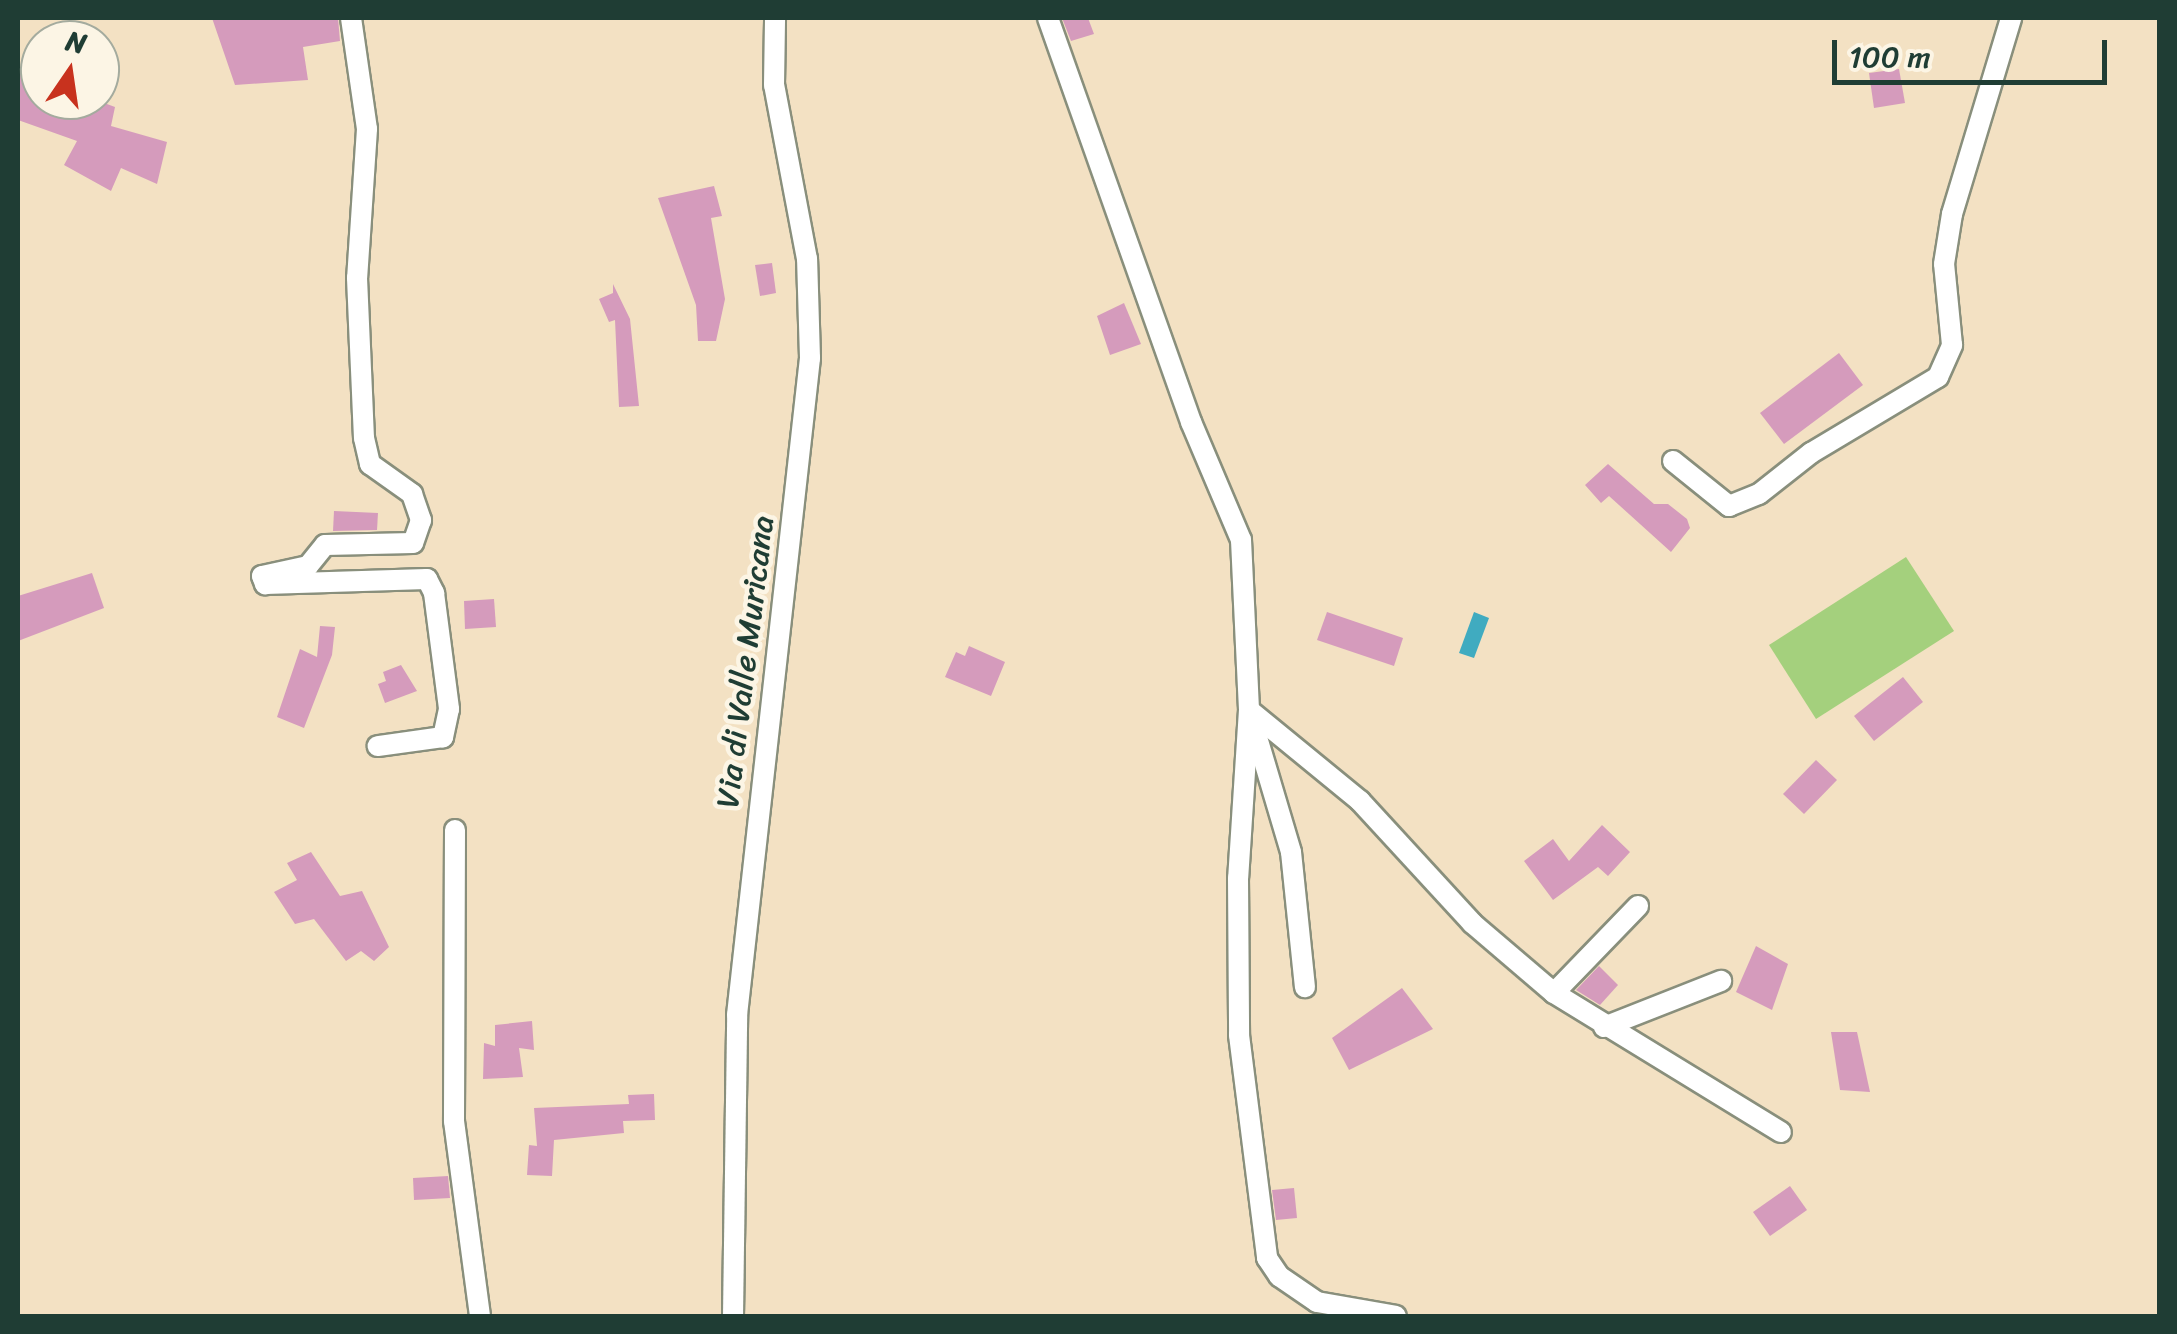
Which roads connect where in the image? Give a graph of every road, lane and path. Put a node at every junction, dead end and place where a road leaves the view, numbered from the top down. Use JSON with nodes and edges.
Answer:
{"nodes":[{"id":1,"x":351,"y":18,"type":"edge"},
{"id":2,"x":774,"y":18,"type":"edge"},
{"id":3,"x":1048,"y":18,"type":"edge"},
{"id":4,"x":2011,"y":18,"type":"edge"},
{"id":5,"x":1672,"y":461,"type":"dead end"},
{"id":6,"x":1248,"y":710,"type":"junction"},
{"id":7,"x":378,"y":746,"type":"dead end"},
{"id":8,"x":455,"y":830,"type":"dead end"},
{"id":9,"x":1638,"y":906,"type":"dead end"},
{"id":10,"x":1721,"y":981,"type":"dead end"},
{"id":11,"x":1305,"y":987,"type":"dead end"},
{"id":12,"x":1554,"y":993,"type":"junction"},
{"id":13,"x":1604,"y":1026,"type":"junction"},
{"id":14,"x":1782,"y":1132,"type":"dead end"},
{"id":15,"x":480,"y":1316,"type":"edge"},
{"id":16,"x":733,"y":1316,"type":"edge"},
{"id":17,"x":1396,"y":1316,"type":"edge"}],
"edges":[{"from":1,"to":7,"type":"street"},
{"from":2,"to":16,"type":"street","name":"Via di Valle Muricana"},
{"from":3,"to":6,"type":"street"},
{"from":4,"to":5,"type":"street"},
{"from":6,"to":11,"type":"street"},
{"from":6,"to":12,"type":"street"},
{"from":6,"to":17,"type":"street"},
{"from":8,"to":15,"type":"street"},
{"from":9,"to":12,"type":"street"},
{"from":10,"to":13,"type":"street"},
{"from":12,"to":13,"type":"street"},
{"from":13,"to":14,"type":"street"}]}
